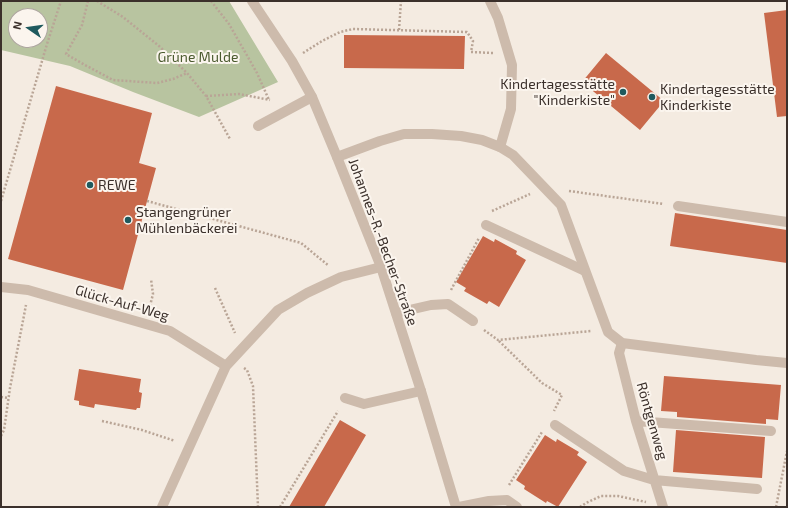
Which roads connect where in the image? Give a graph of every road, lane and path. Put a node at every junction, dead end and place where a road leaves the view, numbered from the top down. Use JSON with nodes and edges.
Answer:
{"nodes":[{"id":1,"x":61,"y":1,"type":"edge"},
{"id":2,"x":88,"y":1,"type":"edge"},
{"id":3,"x":97,"y":1,"type":"edge"},
{"id":4,"x":211,"y":1,"type":"edge"},
{"id":5,"x":252,"y":1,"type":"edge"},
{"id":6,"x":401,"y":1,"type":"edge"},
{"id":7,"x":490,"y":1,"type":"edge"},
{"id":8,"x":399,"y":30,"type":"junction"},
{"id":9,"x":509,"y":53,"type":"junction"},
{"id":10,"x":292,"y":61,"type":"junction"},
{"id":11,"x":186,"y":73,"type":"junction"},
{"id":12,"x":206,"y":96,"type":"junction"},
{"id":13,"x":312,"y":97,"type":"junction"},
{"id":14,"x":269,"y":100,"type":"junction"},
{"id":15,"x":288,"y":110,"type":"junction"},
{"id":16,"x":258,"y":126,"type":"dead end"},
{"id":17,"x":230,"y":139,"type":"dead end"},
{"id":18,"x":500,"y":147,"type":"junction"},
{"id":19,"x":337,"y":157,"type":"junction"},
{"id":20,"x":544,"y":188,"type":"junction"},
{"id":21,"x":1,"y":201,"type":"edge"},
{"id":22,"x":147,"y":201,"type":"dead end"},
{"id":23,"x":678,"y":206,"type":"joint"},
{"id":24,"x":787,"y":222,"type":"edge"},
{"id":25,"x":486,"y":225,"type":"junction"},
{"id":26,"x":330,"y":267,"type":"dead end"},
{"id":27,"x":381,"y":267,"type":"junction"},
{"id":28,"x":586,"y":271,"type":"junction"},
{"id":29,"x":151,"y":279,"type":"dead end"},
{"id":30,"x":1,"y":287,"type":"edge"},
{"id":31,"x":215,"y":288,"type":"dead end"},
{"id":32,"x":28,"y":290,"type":"junction"},
{"id":33,"x":443,"y":304,"type":"junction"},
{"id":34,"x":396,"y":313,"type":"junction"},
{"id":35,"x":473,"y":321,"type":"joint"},
{"id":36,"x":146,"y":324,"type":"junction"},
{"id":37,"x":607,"y":329,"type":"junction"},
{"id":38,"x":498,"y":340,"type":"junction"},
{"id":39,"x":622,"y":343,"type":"junction"},
{"id":40,"x":242,"y":348,"type":"junction"},
{"id":41,"x":229,"y":362,"type":"junction"},
{"id":42,"x":787,"y":363,"type":"edge"},
{"id":43,"x":421,"y":391,"type":"junction"},
{"id":44,"x":1,"y":397,"type":"edge"},
{"id":45,"x":9,"y":398,"type":"junction"},
{"id":46,"x":345,"y":398,"type":"joint"},
{"id":47,"x":102,"y":421,"type":"dead end"},
{"id":48,"x":636,"y":421,"type":"junction"},
{"id":49,"x":552,"y":424,"type":"junction"},
{"id":50,"x":771,"y":431,"type":"dead end"},
{"id":51,"x":1,"y":436,"type":"edge"},
{"id":52,"x":189,"y":447,"type":"junction"},
{"id":53,"x":787,"y":451,"type":"edge"},
{"id":54,"x":654,"y":480,"type":"junction"},
{"id":55,"x":757,"y":489,"type":"dead end"},
{"id":56,"x":499,"y":500,"type":"junction"},
{"id":57,"x":650,"y":504,"type":"dead end"},
{"id":58,"x":162,"y":507,"type":"edge"},
{"id":59,"x":258,"y":507,"type":"edge"},
{"id":60,"x":280,"y":507,"type":"edge"},
{"id":61,"x":456,"y":507,"type":"edge"},
{"id":62,"x":459,"y":507,"type":"edge"},
{"id":63,"x":517,"y":507,"type":"edge"},
{"id":64,"x":580,"y":507,"type":"edge"},
{"id":65,"x":663,"y":507,"type":"edge"},
{"id":66,"x":776,"y":507,"type":"edge"}],
"edges":[{"from":1,"to":21,"type":"path"},
{"from":2,"to":11,"type":"path"},
{"from":3,"to":11,"type":"path"},
{"from":4,"to":14,"type":"path"},
{"from":5,"to":10,"type":"street","name":"Johannes-R.-Becher-Straße"},
{"from":6,"to":8,"type":"path"},
{"from":7,"to":9,"type":"street"},
{"from":8,"to":9,"type":"path"},
{"from":8,"to":10,"type":"path"},
{"from":9,"to":18,"type":"street"},
{"from":10,"to":13,"type":"street","name":"Johannes-R.-Becher-Straße"},
{"from":11,"to":12,"type":"path"},
{"from":12,"to":14,"type":"path"},
{"from":12,"to":17,"type":"path"},
{"from":13,"to":15,"type":"street"},
{"from":13,"to":19,"type":"street","name":"Johannes-R.-Becher-Straße"},
{"from":14,"to":15,"type":"path"},
{"from":15,"to":16,"type":"street"},
{"from":18,"to":19,"type":"street"},
{"from":18,"to":20,"type":"street"},
{"from":19,"to":27,"type":"street","name":"Johannes-R.-Becher-Straße"},
{"from":20,"to":23,"type":"path"},
{"from":20,"to":25,"type":"path"},
{"from":20,"to":28,"type":"street"},
{"from":22,"to":26,"type":"path"},
{"from":23,"to":24,"type":"street"},
{"from":25,"to":28,"type":"street"},
{"from":25,"to":33,"type":"path"},
{"from":27,"to":34,"type":"street","name":"Johannes-R.-Becher-Straße"},
{"from":27,"to":40,"type":"street"},
{"from":28,"to":37,"type":"street"},
{"from":29,"to":36,"type":"path"},
{"from":30,"to":32,"type":"street","name":"Glück-Auf-Weg"},
{"from":31,"to":40,"type":"path"},
{"from":32,"to":36,"type":"street","name":"Glück-Auf-Weg"},
{"from":32,"to":45,"type":"path"},
{"from":33,"to":34,"type":"street"},
{"from":33,"to":35,"type":"street"},
{"from":34,"to":43,"type":"street","name":"Johannes-R.-Becher-Straße"},
{"from":35,"to":38,"type":"path"},
{"from":36,"to":41,"type":"street","name":"Glück-Auf-Weg"},
{"from":37,"to":38,"type":"path"},
{"from":37,"to":39,"type":"street"},
{"from":38,"to":49,"type":"path"},
{"from":39,"to":42,"type":"street"},
{"from":39,"to":48,"type":"street","name":"Röntgenweg"},
{"from":40,"to":41,"type":"street"},
{"from":41,"to":52,"type":"street"},
{"from":41,"to":59,"type":"path"},
{"from":43,"to":46,"type":"street"},
{"from":43,"to":61,"type":"street","name":"Johannes-R.-Becher-Straße"},
{"from":44,"to":45,"type":"path"},
{"from":45,"to":51,"type":"path"},
{"from":46,"to":60,"type":"path"},
{"from":47,"to":52,"type":"path"},
{"from":48,"to":50,"type":"street"},
{"from":48,"to":54,"type":"street","name":"Röntgenweg"},
{"from":49,"to":54,"type":"street"},
{"from":49,"to":56,"type":"path"},
{"from":52,"to":58,"type":"street"},
{"from":53,"to":66,"type":"path"},
{"from":54,"to":55,"type":"street"},
{"from":54,"to":65,"type":"street","name":"Röntgenweg"},
{"from":56,"to":62,"type":"street"},
{"from":56,"to":63,"type":"street"},
{"from":57,"to":64,"type":"path"}]}
